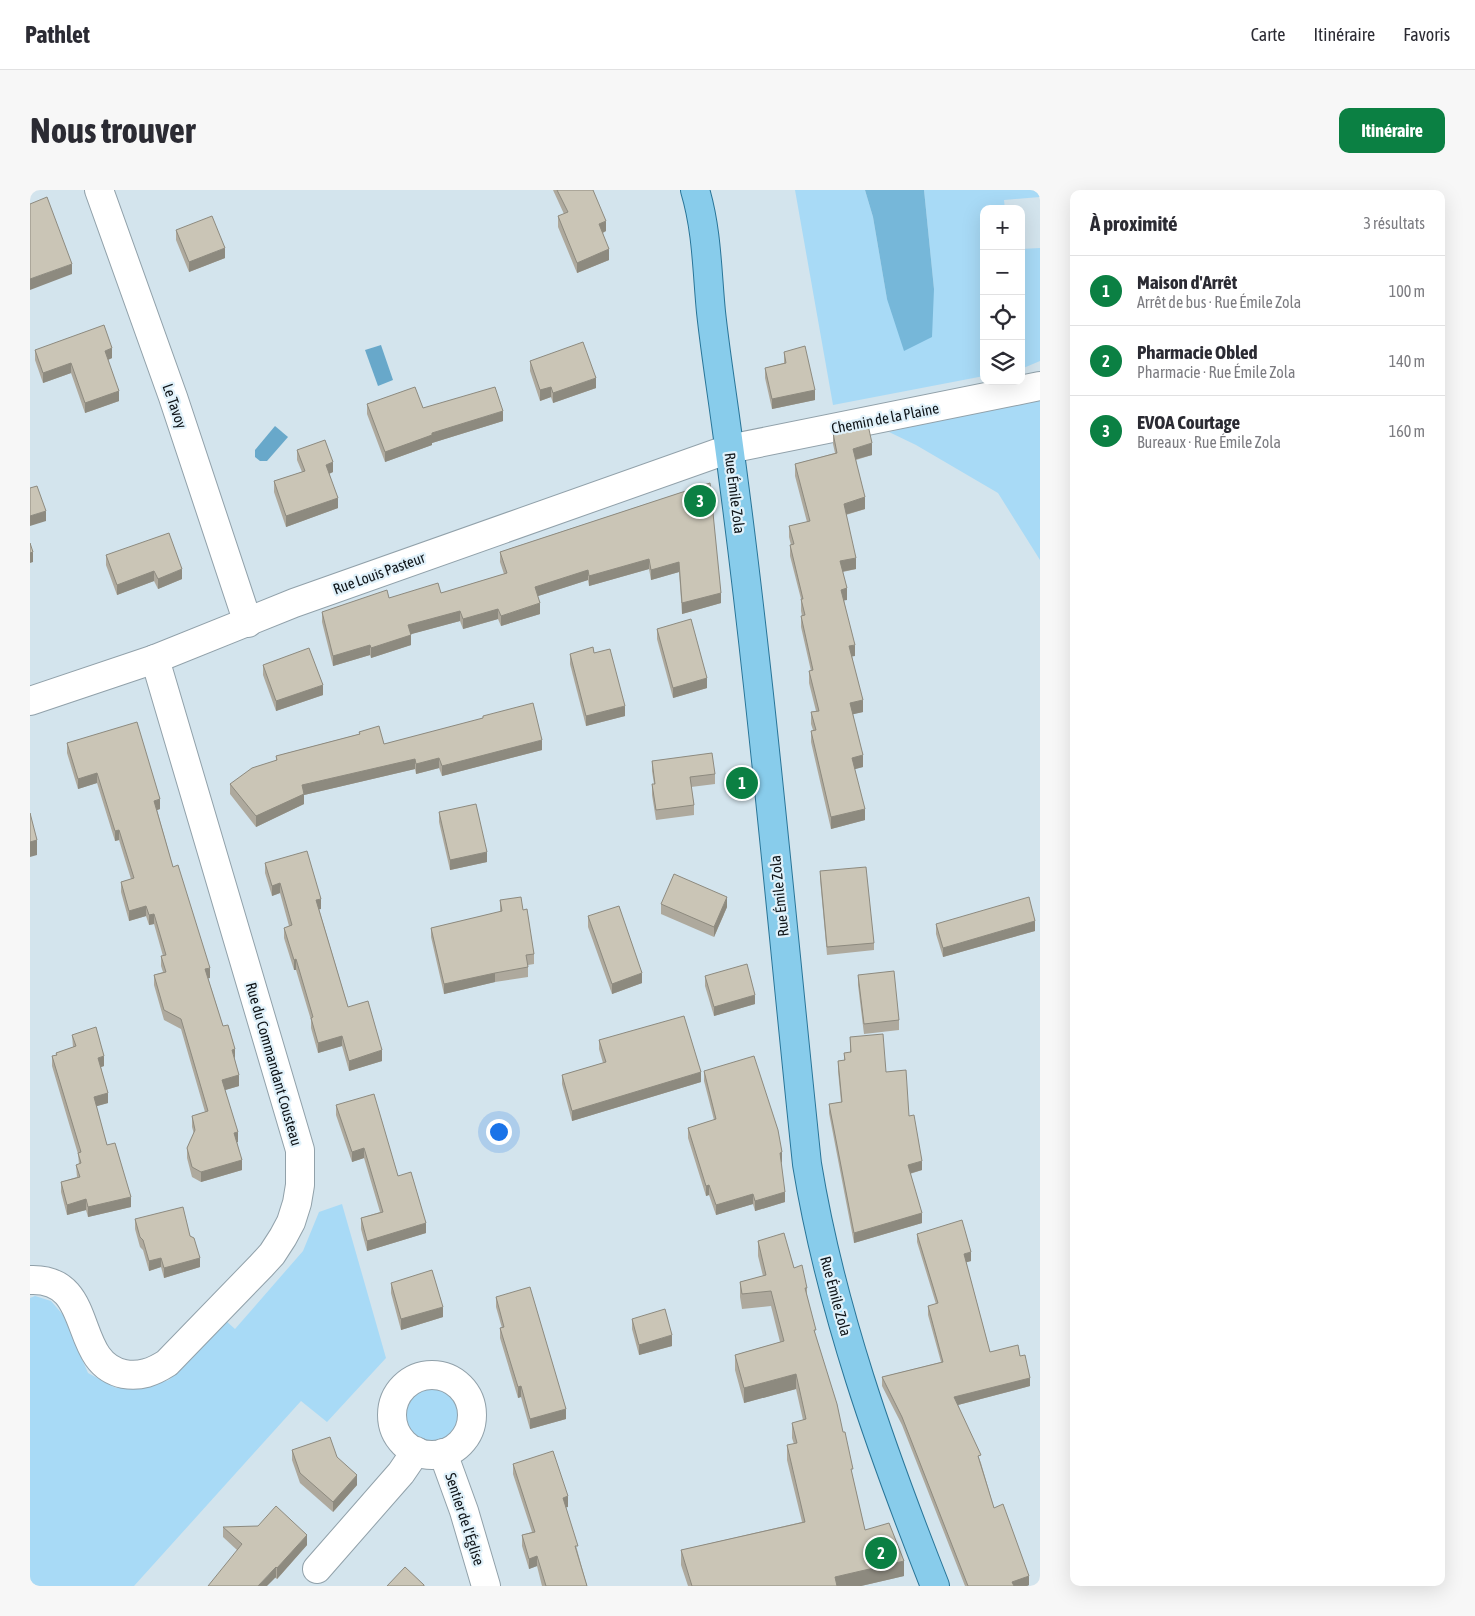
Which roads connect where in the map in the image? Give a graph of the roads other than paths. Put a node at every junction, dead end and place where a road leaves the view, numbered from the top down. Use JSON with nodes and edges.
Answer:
{"nodes":[{"id":1,"x":98,"y":190,"type":"edge"},
{"id":2,"x":676,"y":190,"type":"edge"},
{"id":3,"x":695,"y":190,"type":"edge"},
{"id":4,"x":711,"y":313,"type":"junction"},
{"id":5,"x":1033,"y":388,"type":"edge"},
{"id":6,"x":730,"y":449,"type":"junction"},
{"id":7,"x":248,"y":623,"type":"junction"},
{"id":8,"x":154,"y":660,"type":"junction"},
{"id":9,"x":30,"y":701,"type":"edge"},
{"id":10,"x":30,"y":1280,"type":"edge"},
{"id":11,"x":416,"y":1451,"type":"junction"},
{"id":12,"x":443,"y":1453,"type":"junction"},
{"id":13,"x":317,"y":1569,"type":"dead end"},
{"id":14,"x":486,"y":1586,"type":"edge"},
{"id":15,"x":935,"y":1586,"type":"edge"}],
"edges":[{"from":1,"to":7,"type":"street","name":"Le Tavoy"},
{"from":2,"to":4,"type":"main road"},
{"from":3,"to":4,"type":"main road","name":"Rue Émile Zola"},
{"from":4,"to":6,"type":"main road","name":"Rue Émile Zola"},
{"from":5,"to":6,"type":"street","name":"Chemin de la Plaine"},
{"from":6,"to":7,"type":"street","name":"Rue Louis Pasteur"},
{"from":6,"to":15,"type":"main road","name":"Rue Émile Zola"},
{"from":7,"to":8,"type":"street","name":"Rue Louis Pasteur"},
{"from":8,"to":9,"type":"street","name":"Rue Louis Pasteur"},
{"from":8,"to":10,"type":"street","name":"Rue du Commandant Cousteau"},
{"from":11,"to":12,"type":"street","name":"Sentier de l'Église"},
{"from":11,"to":12,"type":"street","name":"Sentier de l'Église"},
{"from":11,"to":13,"type":"street"},
{"from":12,"to":14,"type":"street","name":"Sentier de l'Église"}]}
